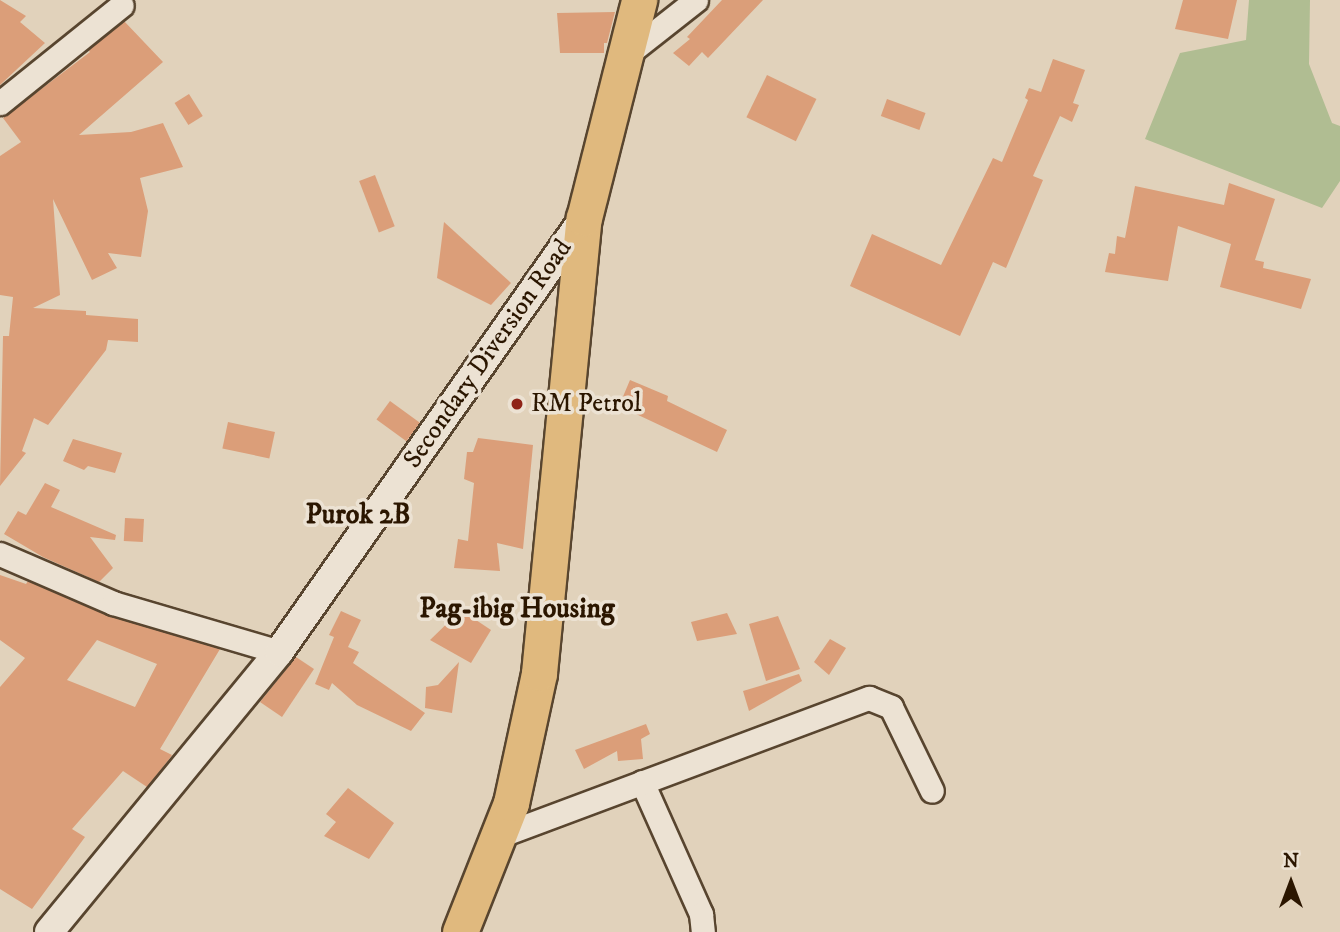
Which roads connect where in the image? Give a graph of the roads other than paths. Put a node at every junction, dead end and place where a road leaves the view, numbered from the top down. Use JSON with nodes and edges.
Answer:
{"nodes":[{"id":1,"x":639,"y":0,"type":"edge"},
{"id":2,"x":696,"y":0,"type":"edge"},
{"id":3,"x":122,"y":5,"type":"dead end"},
{"id":4,"x":626,"y":55,"type":"junction"},
{"id":5,"x":0,"y":103,"type":"edge"},
{"id":6,"x":584,"y":218,"type":"junction"},
{"id":7,"x":0,"y":554,"type":"edge"},
{"id":8,"x":279,"y":652,"type":"junction"},
{"id":9,"x":642,"y":782,"type":"junction"},
{"id":10,"x":932,"y":791,"type":"dead end"},
{"id":11,"x":499,"y":836,"type":"junction"},
{"id":12,"x":48,"y":932,"type":"edge"},
{"id":13,"x":460,"y":932,"type":"edge"},
{"id":14,"x":703,"y":932,"type":"edge"}],
"edges":[{"from":1,"to":4,"type":"main road","name":"Secondary Diversion Road"},
{"from":2,"to":4,"type":"street"},
{"from":3,"to":5,"type":"street"},
{"from":4,"to":6,"type":"main road","name":"Secondary Diversion Road"},
{"from":6,"to":8,"type":"street","name":"Secondary Diversion Road"},
{"from":6,"to":11,"type":"main road"},
{"from":7,"to":8,"type":"street"},
{"from":8,"to":12,"type":"street","name":"Secondary Diversion Road"},
{"from":9,"to":10,"type":"street"},
{"from":9,"to":11,"type":"street"},
{"from":9,"to":14,"type":"street"},
{"from":11,"to":13,"type":"main road"}]}
